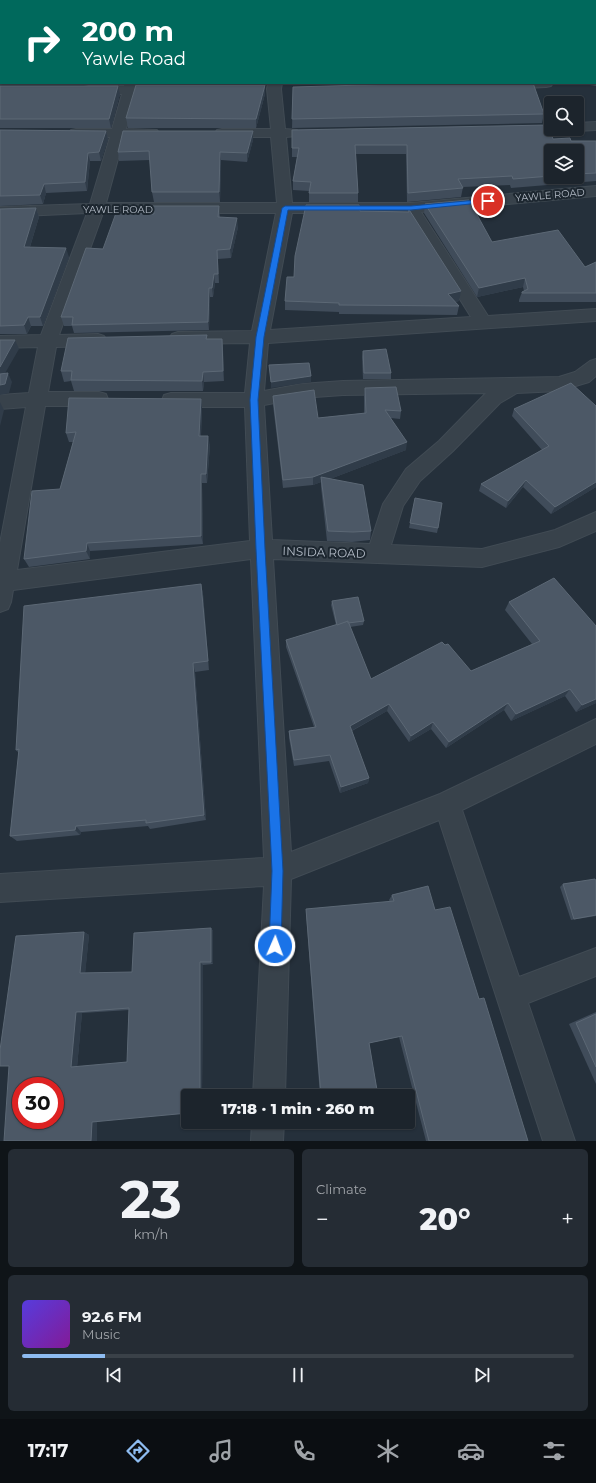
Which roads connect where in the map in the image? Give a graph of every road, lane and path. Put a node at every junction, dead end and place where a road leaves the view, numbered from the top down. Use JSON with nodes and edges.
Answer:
{"nodes":[{"id":1,"x":518,"y":84,"type":"edge"},
{"id":2,"x":489,"y":85,"type":"edge"},
{"id":3,"x":131,"y":87,"type":"edge"},
{"id":4,"x":274,"y":88,"type":"edge"},
{"id":5,"x":77,"y":90,"type":"edge"},
{"id":6,"x":178,"y":90,"type":"edge"},
{"id":7,"x":596,"y":126,"type":"edge"},
{"id":8,"x":584,"y":127,"type":"edge"},
{"id":9,"x":63,"y":133,"type":"edge"},
{"id":10,"x":118,"y":133,"type":"junction"},
{"id":11,"x":166,"y":133,"type":"edge"},
{"id":12,"x":206,"y":133,"type":"edge"},
{"id":13,"x":308,"y":133,"type":"edge"},
{"id":14,"x":278,"y":134,"type":"junction"},
{"id":15,"x":596,"y":191,"type":"edge"},
{"id":16,"x":97,"y":208,"type":"junction"},
{"id":17,"x":285,"y":208,"type":"junction"},
{"id":18,"x":411,"y":208,"type":"junction"},
{"id":19,"x":0,"y":212,"type":"edge"},
{"id":20,"x":593,"y":319,"type":"edge"},
{"id":21,"x":483,"y":322,"type":"junction"},
{"id":22,"x":260,"y":337,"type":"junction"},
{"id":23,"x":111,"y":339,"type":"edge"},
{"id":24,"x":158,"y":339,"type":"edge"},
{"id":25,"x":48,"y":340,"type":"junction"},
{"id":26,"x":0,"y":342,"type":"edge"},
{"id":27,"x":596,"y":366,"type":"edge"},
{"id":28,"x":513,"y":386,"type":"junction"},
{"id":29,"x":37,"y":399,"type":"junction"},
{"id":30,"x":114,"y":400,"type":"edge"},
{"id":31,"x":153,"y":400,"type":"edge"},
{"id":32,"x":254,"y":400,"type":"junction"},
{"id":33,"x":0,"y":402,"type":"edge"},
{"id":34,"x":596,"y":521,"type":"edge"},
{"id":35,"x":260,"y":549,"type":"junction"},
{"id":36,"x":378,"y":554,"type":"junction"},
{"id":37,"x":2,"y":581,"type":"edge"},
{"id":38,"x":0,"y":602,"type":"edge"},
{"id":39,"x":596,"y":732,"type":"edge"},
{"id":40,"x":447,"y":804,"type":"junction"},
{"id":41,"x":278,"y":871,"type":"junction"},
{"id":42,"x":0,"y":888,"type":"edge"},
{"id":43,"x":596,"y":962,"type":"edge"},
{"id":44,"x":510,"y":995,"type":"junction"},
{"id":45,"x":269,"y":1089,"type":"edge"},
{"id":46,"x":268,"y":1129,"type":"edge"},
{"id":47,"x":267,"y":1141,"type":"edge"},
{"id":48,"x":559,"y":1141,"type":"edge"}],
"edges":[{"from":1,"to":2,"type":"street"},
{"from":3,"to":5,"type":"street"},
{"from":3,"to":6,"type":"street"},
{"from":3,"to":10,"type":"street"},
{"from":4,"to":14,"type":"street"},
{"from":7,"to":8,"type":"street"},
{"from":9,"to":10,"type":"street"},
{"from":10,"to":11,"type":"street"},
{"from":10,"to":16,"type":"street"},
{"from":12,"to":14,"type":"street"},
{"from":13,"to":14,"type":"street"},
{"from":14,"to":17,"type":"street"},
{"from":15,"to":18,"type":"street","name":"YAWLE ROAD"},
{"from":16,"to":17,"type":"street","name":"YAWLE ROAD"},
{"from":16,"to":19,"type":"street","name":"YAWLE ROAD"},
{"from":16,"to":25,"type":"street"},
{"from":17,"to":18,"type":"street","name":"YAWLE ROAD"},
{"from":17,"to":22,"type":"street"},
{"from":18,"to":21,"type":"street"},
{"from":20,"to":21,"type":"street"},
{"from":21,"to":22,"type":"street"},
{"from":22,"to":24,"type":"street"},
{"from":22,"to":32,"type":"street"},
{"from":23,"to":25,"type":"street"},
{"from":25,"to":26,"type":"street"},
{"from":25,"to":29,"type":"street"},
{"from":27,"to":28,"type":"street"},
{"from":28,"to":32,"type":"street"},
{"from":28,"to":36,"type":"street"},
{"from":29,"to":30,"type":"street"},
{"from":29,"to":33,"type":"street"},
{"from":29,"to":37,"type":"street"},
{"from":31,"to":32,"type":"street"},
{"from":32,"to":35,"type":"street"},
{"from":34,"to":36,"type":"street","name":"INSIDA ROAD"},
{"from":35,"to":36,"type":"street","name":"INSIDA ROAD"},
{"from":35,"to":37,"type":"street","name":"INSIDA ROAD"},
{"from":35,"to":41,"type":"street"},
{"from":37,"to":38,"type":"street"},
{"from":39,"to":40,"type":"street"},
{"from":40,"to":41,"type":"street"},
{"from":40,"to":44,"type":"street"},
{"from":41,"to":42,"type":"street"},
{"from":41,"to":45,"type":"street"},
{"from":43,"to":44,"type":"street"},
{"from":44,"to":48,"type":"street"},
{"from":46,"to":47,"type":"street"}]}
